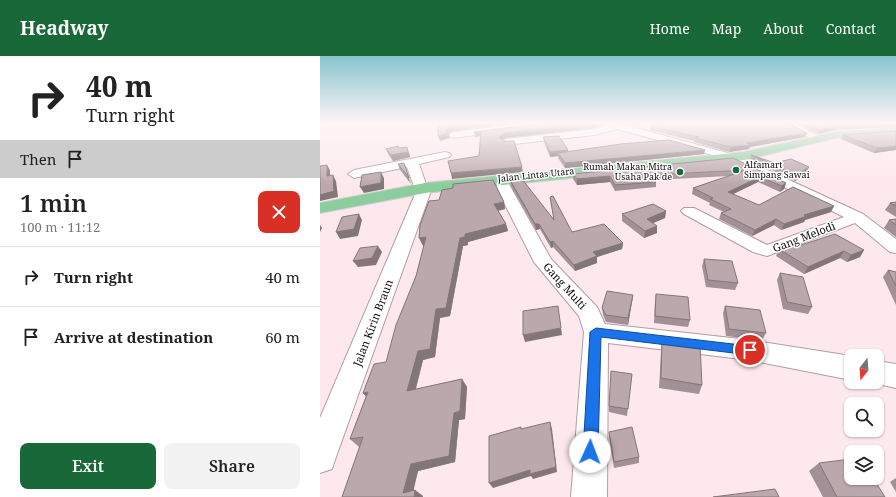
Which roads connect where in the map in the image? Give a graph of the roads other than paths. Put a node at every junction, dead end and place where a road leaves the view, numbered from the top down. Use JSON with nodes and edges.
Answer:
{"nodes":[{"id":1,"x":682,"y":144,"type":"edge"},
{"id":2,"x":797,"y":144,"type":"edge"},
{"id":3,"x":445,"y":155,"type":"dead end"},
{"id":4,"x":731,"y":157,"type":"junction"},
{"id":5,"x":412,"y":162,"type":"junction"},
{"id":6,"x":354,"y":174,"type":"dead end"},
{"id":7,"x":499,"y":179,"type":"junction"},
{"id":8,"x":423,"y":188,"type":"junction"},
{"id":9,"x":320,"y":208,"type":"edge"},
{"id":10,"x":689,"y":211,"type":"dead end"},
{"id":11,"x":858,"y":218,"type":"junction"},
{"id":12,"x":896,"y":248,"type":"edge"},
{"id":13,"x":596,"y":332,"type":"junction"},
{"id":14,"x":844,"y":367,"type":"edge"},
{"id":15,"x":884,"y":374,"type":"edge"},
{"id":16,"x":896,"y":376,"type":"edge"},
{"id":17,"x":320,"y":457,"type":"edge"},
{"id":18,"x":588,"y":497,"type":"edge"}],
"edges":[{"from":1,"to":4,"type":"street","name":"Gang Melodi"},
{"from":2,"to":4,"type":"highway","name":"Jalan Lintas Utara"},
{"from":3,"to":5,"type":"street"},
{"from":4,"to":7,"type":"highway","name":"Jalan Lintas Utara"},
{"from":4,"to":11,"type":"street","name":"Gang Melodi"},
{"from":5,"to":6,"type":"street"},
{"from":5,"to":8,"type":"street"},
{"from":7,"to":8,"type":"highway","name":"Jalan Lintas Utara"},
{"from":7,"to":13,"type":"street","name":"Gang Multi"},
{"from":8,"to":9,"type":"highway","name":"Jalan Lintas Utara"},
{"from":8,"to":17,"type":"street","name":"Jalan Kirin Braun"},
{"from":10,"to":11,"type":"street","name":"Gang Melodi"},
{"from":11,"to":12,"type":"street"},
{"from":13,"to":14,"type":"street"},
{"from":13,"to":18,"type":"street","name":"Gang Multi"},
{"from":15,"to":16,"type":"street"}]}
